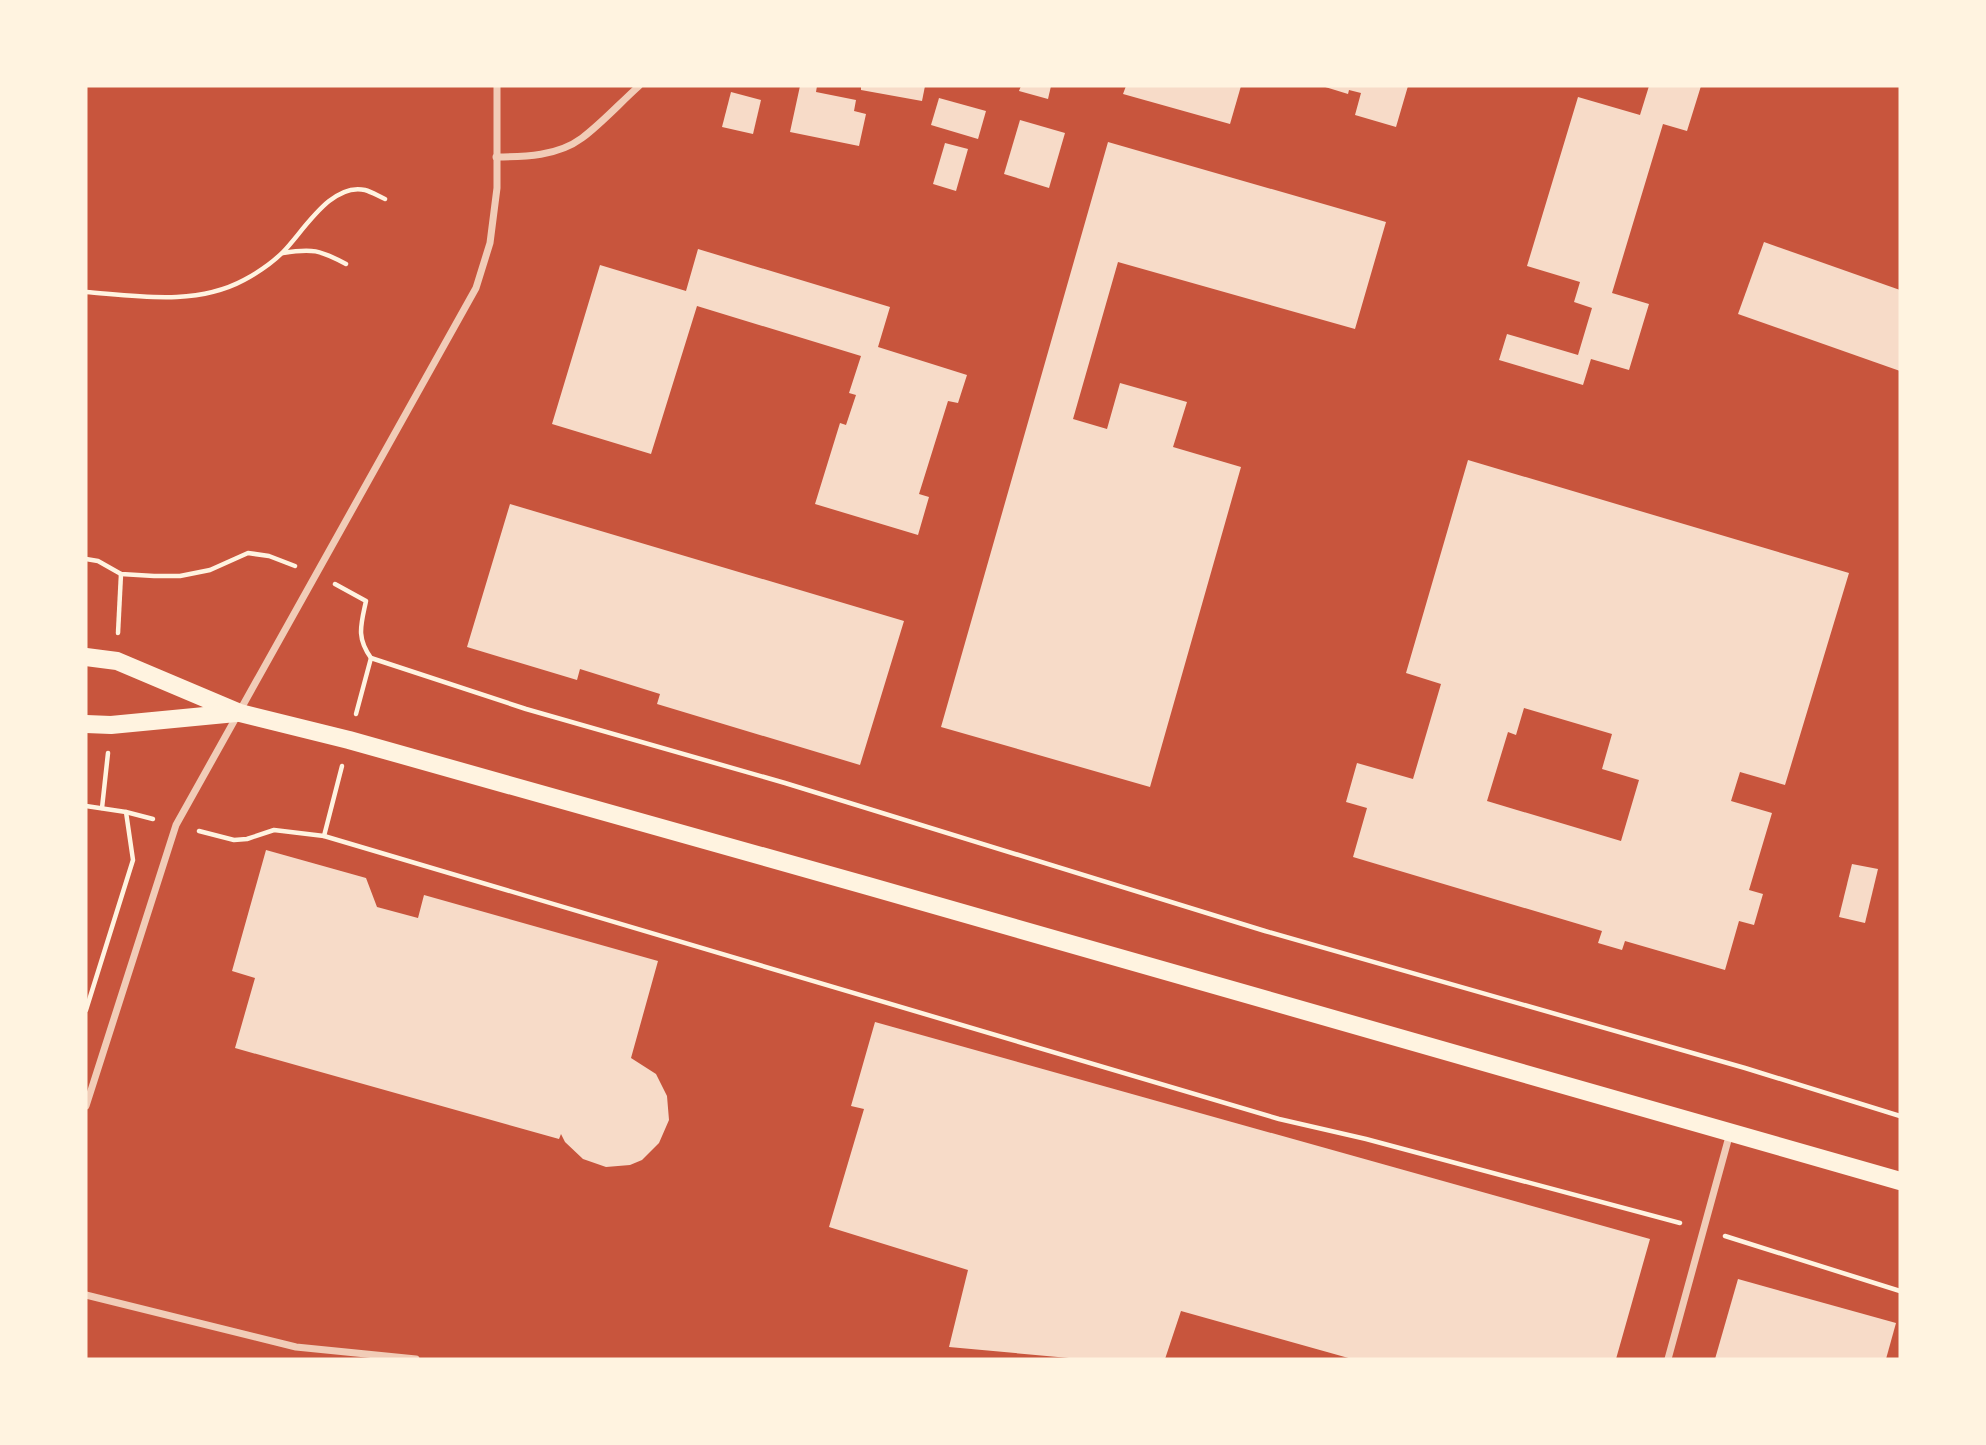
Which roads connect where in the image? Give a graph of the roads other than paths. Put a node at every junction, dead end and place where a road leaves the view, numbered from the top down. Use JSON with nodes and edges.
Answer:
{"nodes":[{"id":1,"x":497,"y":86,"type":"edge"},
{"id":2,"x":639,"y":86,"type":"edge"},
{"id":3,"x":496,"y":157,"type":"junction"},
{"id":4,"x":86,"y":657,"type":"edge"},
{"id":5,"x":240,"y":713,"type":"junction"},
{"id":6,"x":86,"y":724,"type":"edge"},
{"id":7,"x":86,"y":1105,"type":"edge"},
{"id":8,"x":1730,"y":1133,"type":"junction"},
{"id":9,"x":1900,"y":1181,"type":"edge"},
{"id":10,"x":86,"y":1295,"type":"edge"},
{"id":11,"x":416,"y":1359,"type":"edge"},
{"id":12,"x":1668,"y":1359,"type":"edge"}],
"edges":[{"from":1,"to":3,"type":"street"},
{"from":2,"to":3,"type":"street"},
{"from":3,"to":5,"type":"street"},
{"from":4,"to":5,"type":"main road"},
{"from":5,"to":6,"type":"main road"},
{"from":5,"to":7,"type":"street"},
{"from":5,"to":8,"type":"main road"},
{"from":8,"to":9,"type":"main road"},
{"from":8,"to":12,"type":"street"},
{"from":10,"to":11,"type":"street"}]}
